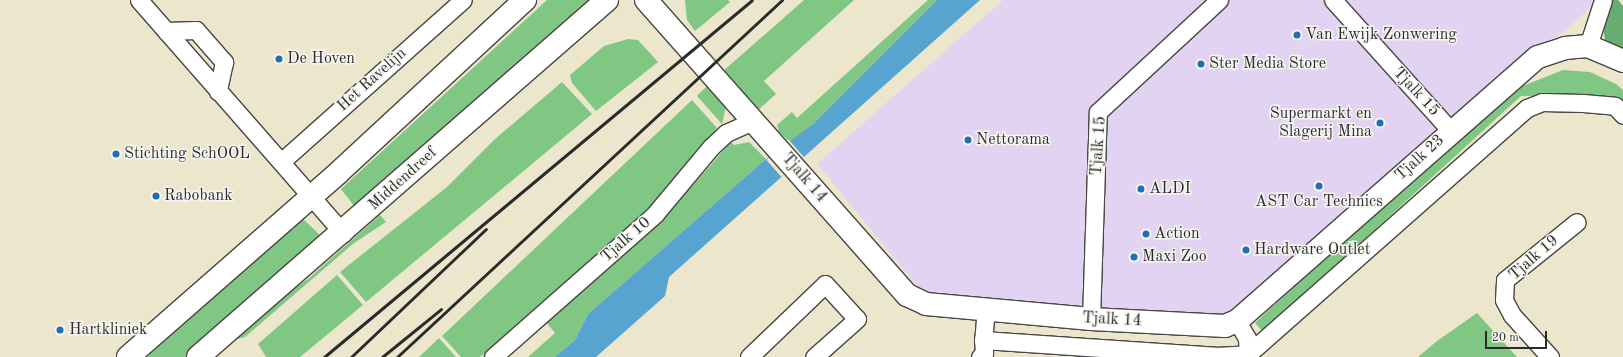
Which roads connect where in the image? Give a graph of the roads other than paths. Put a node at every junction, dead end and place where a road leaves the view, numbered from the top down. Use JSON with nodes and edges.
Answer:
{"nodes":[{"id":1,"x":139,"y":0,"type":"edge"},
{"id":2,"x":463,"y":0,"type":"edge"},
{"id":3,"x":525,"y":0,"type":"edge"},
{"id":4,"x":607,"y":0,"type":"edge"},
{"id":5,"x":646,"y":0,"type":"edge"},
{"id":6,"x":1219,"y":0,"type":"edge"},
{"id":7,"x":1333,"y":0,"type":"edge"},
{"id":8,"x":1603,"y":0,"type":"edge"},
{"id":9,"x":166,"y":31,"type":"junction"},
{"id":10,"x":1588,"y":46,"type":"junction"},
{"id":11,"x":1623,"y":61,"type":"edge"},
{"id":12,"x":218,"y":92,"type":"junction"},
{"id":13,"x":1623,"y":115,"type":"edge"},
{"id":14,"x":753,"y":121,"type":"junction"},
{"id":15,"x":1450,"y":130,"type":"junction"},
{"id":16,"x":282,"y":161,"type":"junction"},
{"id":17,"x":312,"y":195,"type":"junction"},
{"id":18,"x":1577,"y":222,"type":"dead end"},
{"id":19,"x":343,"y":233,"type":"junction"},
{"id":20,"x":986,"y":308,"type":"junction"},
{"id":21,"x":1091,"y":319,"type":"junction"},
{"id":22,"x":1237,"y":321,"type":"junction"},
{"id":23,"x":981,"y":349,"type":"edge"},
{"id":24,"x":1248,"y":356,"type":"edge"},
{"id":25,"x":128,"y":357,"type":"edge"},
{"id":26,"x":198,"y":357,"type":"edge"},
{"id":27,"x":493,"y":357,"type":"edge"},
{"id":28,"x":749,"y":357,"type":"edge"},
{"id":29,"x":814,"y":357,"type":"edge"},
{"id":30,"x":1550,"y":357,"type":"edge"}],
"edges":[{"from":1,"to":9,"type":"street"},
{"from":2,"to":16,"type":"street","name":"Het Ravelijn"},
{"from":3,"to":17,"type":"street"},
{"from":4,"to":19,"type":"street","name":"Middendreef"},
{"from":5,"to":14,"type":"street","name":"Tjalk 14"},
{"from":6,"to":21,"type":"street","name":"Tjalk 15"},
{"from":7,"to":15,"type":"street","name":"Tjalk 15"},
{"from":8,"to":10,"type":"street"},
{"from":9,"to":12,"type":"street"},
{"from":9,"to":12,"type":"street"},
{"from":10,"to":11,"type":"street","name":"Tjalk 23"},
{"from":10,"to":15,"type":"street","name":"Tjalk 23"},
{"from":12,"to":16,"type":"street"},
{"from":13,"to":24,"type":"street","name":"Tjalk 23"},
{"from":14,"to":20,"type":"street","name":"Tjalk 14"},
{"from":14,"to":27,"type":"street","name":"Tjalk 10"},
{"from":15,"to":22,"type":"street","name":"Tjalk 23"},
{"from":16,"to":17,"type":"street"},
{"from":17,"to":19,"type":"street"},
{"from":17,"to":25,"type":"street"},
{"from":18,"to":30,"type":"street","name":"Tjalk 19"},
{"from":19,"to":26,"type":"street","name":"Middendreef"},
{"from":20,"to":21,"type":"street","name":"Tjalk 14"},
{"from":20,"to":23,"type":"street","name":"Tjalk 14"},
{"from":21,"to":22,"type":"street","name":"Tjalk 14"},
{"from":22,"to":24,"type":"street"},
{"from":23,"to":24,"type":"street","name":"Tjalk 14"},
{"from":28,"to":29,"type":"street"}]}
